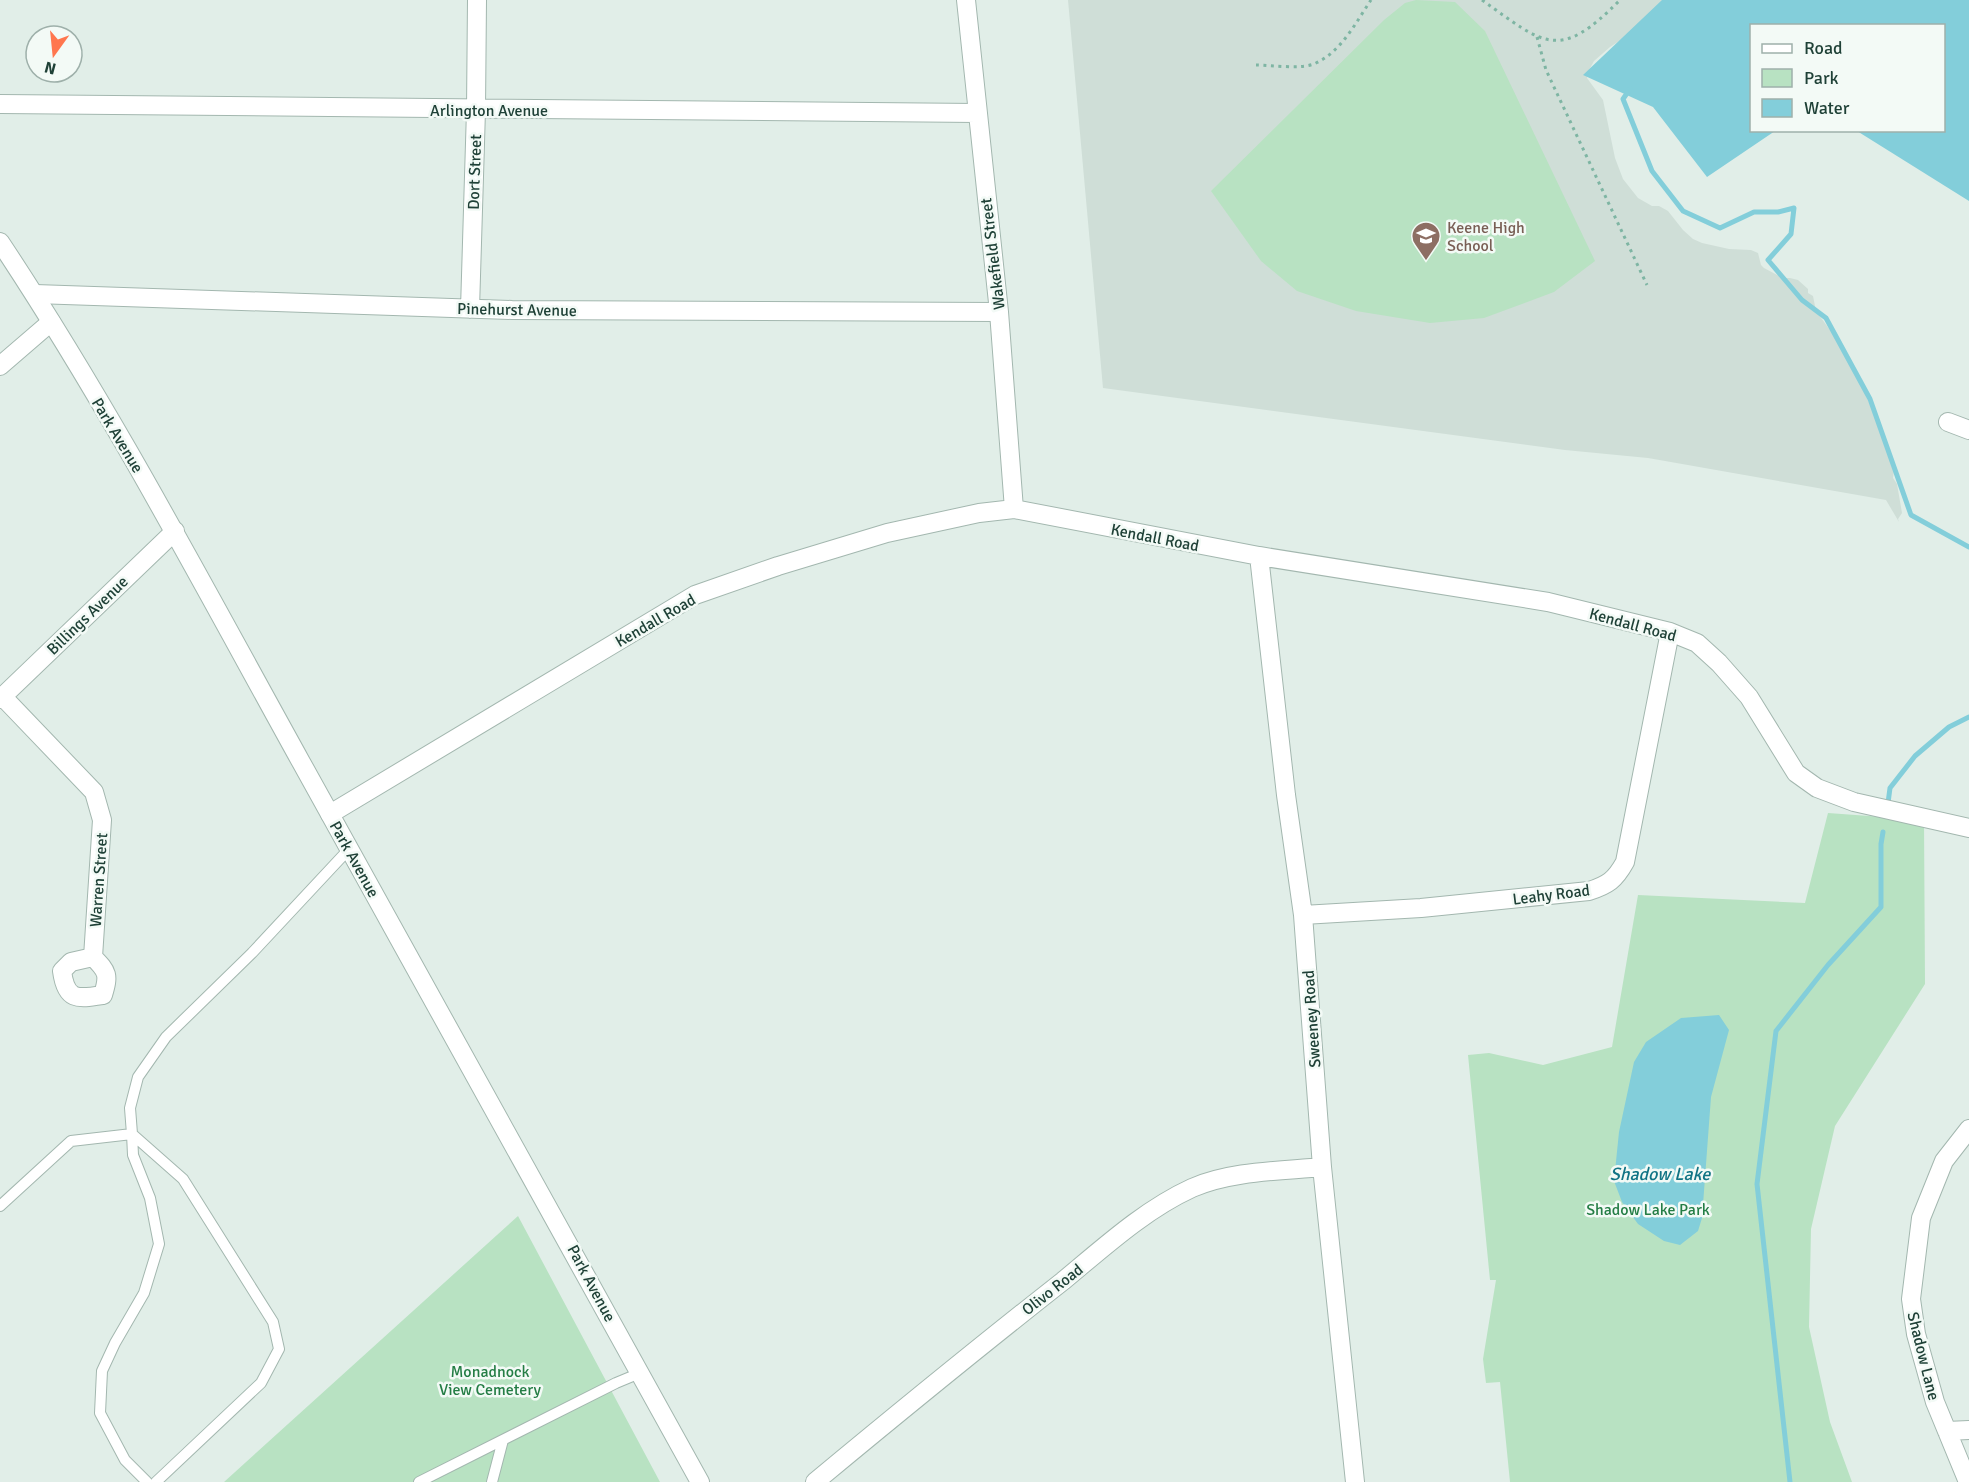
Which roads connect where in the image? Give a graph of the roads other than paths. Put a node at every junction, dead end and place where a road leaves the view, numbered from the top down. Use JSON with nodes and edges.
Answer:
{"nodes":[{"id":1,"x":477,"y":0,"type":"edge"},
{"id":2,"x":966,"y":0,"type":"edge"},
{"id":3,"x":0,"y":104,"type":"edge"},
{"id":4,"x":476,"y":110,"type":"junction"},
{"id":5,"x":977,"y":113,"type":"junction"},
{"id":6,"x":0,"y":242,"type":"edge"},
{"id":7,"x":35,"y":294,"type":"junction"},
{"id":8,"x":470,"y":309,"type":"junction"},
{"id":9,"x":999,"y":312,"type":"junction"},
{"id":10,"x":51,"y":322,"type":"junction"},
{"id":11,"x":0,"y":366,"type":"edge"},
{"id":12,"x":1948,"y":422,"type":"dead end"},
{"id":13,"x":1969,"y":430,"type":"edge"},
{"id":14,"x":1014,"y":509,"type":"junction"},
{"id":15,"x":175,"y":531,"type":"junction"},
{"id":16,"x":1259,"y":556,"type":"junction"},
{"id":17,"x":1670,"y":632,"type":"junction"},
{"id":18,"x":1,"y":698,"type":"edge"},
{"id":19,"x":330,"y":814,"type":"junction"},
{"id":20,"x":1969,"y":828,"type":"edge"},
{"id":21,"x":350,"y":848,"type":"junction"},
{"id":22,"x":1303,"y":915,"type":"junction"},
{"id":23,"x":93,"y":957,"type":"dead end"},
{"id":24,"x":1969,"y":1129,"type":"edge"},
{"id":25,"x":132,"y":1134,"type":"junction"},
{"id":26,"x":1322,"y":1167,"type":"junction"},
{"id":27,"x":0,"y":1206,"type":"edge"},
{"id":28,"x":640,"y":1373,"type":"junction"},
{"id":29,"x":1969,"y":1430,"type":"edge"},
{"id":30,"x":1947,"y":1431,"type":"junction"},
{"id":31,"x":503,"y":1440,"type":"junction"},
{"id":32,"x":147,"y":1482,"type":"edge"},
{"id":33,"x":156,"y":1482,"type":"edge"},
{"id":34,"x":418,"y":1482,"type":"edge"},
{"id":35,"x":492,"y":1482,"type":"edge"},
{"id":36,"x":700,"y":1482,"type":"edge"},
{"id":37,"x":815,"y":1482,"type":"edge"},
{"id":38,"x":1355,"y":1482,"type":"edge"},
{"id":39,"x":1968,"y":1482,"type":"edge"}],
"edges":[{"from":1,"to":4,"type":"street","name":"Dort Street"},
{"from":2,"to":5,"type":"street","name":"Wakefield Street"},
{"from":3,"to":4,"type":"street","name":"Arlington Avenue"},
{"from":4,"to":5,"type":"street","name":"Arlington Avenue"},
{"from":4,"to":8,"type":"street","name":"Dort Street"},
{"from":5,"to":9,"type":"street","name":"Wakefield Street"},
{"from":6,"to":7,"type":"street","name":"Park Avenue"},
{"from":7,"to":8,"type":"street","name":"Pinehurst Avenue"},
{"from":7,"to":10,"type":"street","name":"Park Avenue"},
{"from":8,"to":9,"type":"street","name":"Pinehurst Avenue"},
{"from":9,"to":14,"type":"street","name":"Wakefield Street"},
{"from":10,"to":11,"type":"street"},
{"from":10,"to":15,"type":"street","name":"Park Avenue"},
{"from":12,"to":13,"type":"street"},
{"from":14,"to":16,"type":"street","name":"Kendall Road"},
{"from":14,"to":19,"type":"street","name":"Kendall Road"},
{"from":15,"to":18,"type":"street","name":"Billings Avenue"},
{"from":15,"to":19,"type":"street","name":"Park Avenue"},
{"from":16,"to":17,"type":"street","name":"Kendall Road"},
{"from":16,"to":22,"type":"street","name":"Sweeney Road"},
{"from":17,"to":20,"type":"street","name":"Kendall Road"},
{"from":17,"to":22,"type":"street","name":"Leahy Road"},
{"from":18,"to":23,"type":"street","name":"Warren Street"},
{"from":19,"to":21,"type":"street","name":"Park Avenue"},
{"from":21,"to":25,"type":"lane"},
{"from":21,"to":28,"type":"street","name":"Park Avenue"},
{"from":22,"to":26,"type":"street","name":"Sweeney Road"},
{"from":24,"to":30,"type":"street","name":"Shadow Lane"},
{"from":25,"to":27,"type":"lane"},
{"from":25,"to":32,"type":"lane"},
{"from":25,"to":33,"type":"lane"},
{"from":26,"to":37,"type":"street","name":"Olivo Road"},
{"from":26,"to":38,"type":"street","name":"Sweeney Road"},
{"from":28,"to":31,"type":"lane"},
{"from":28,"to":36,"type":"street","name":"Park Avenue"},
{"from":29,"to":30,"type":"street"},
{"from":30,"to":39,"type":"street","name":"Shadow Lane"},
{"from":31,"to":34,"type":"lane"},
{"from":31,"to":35,"type":"lane"}]}
